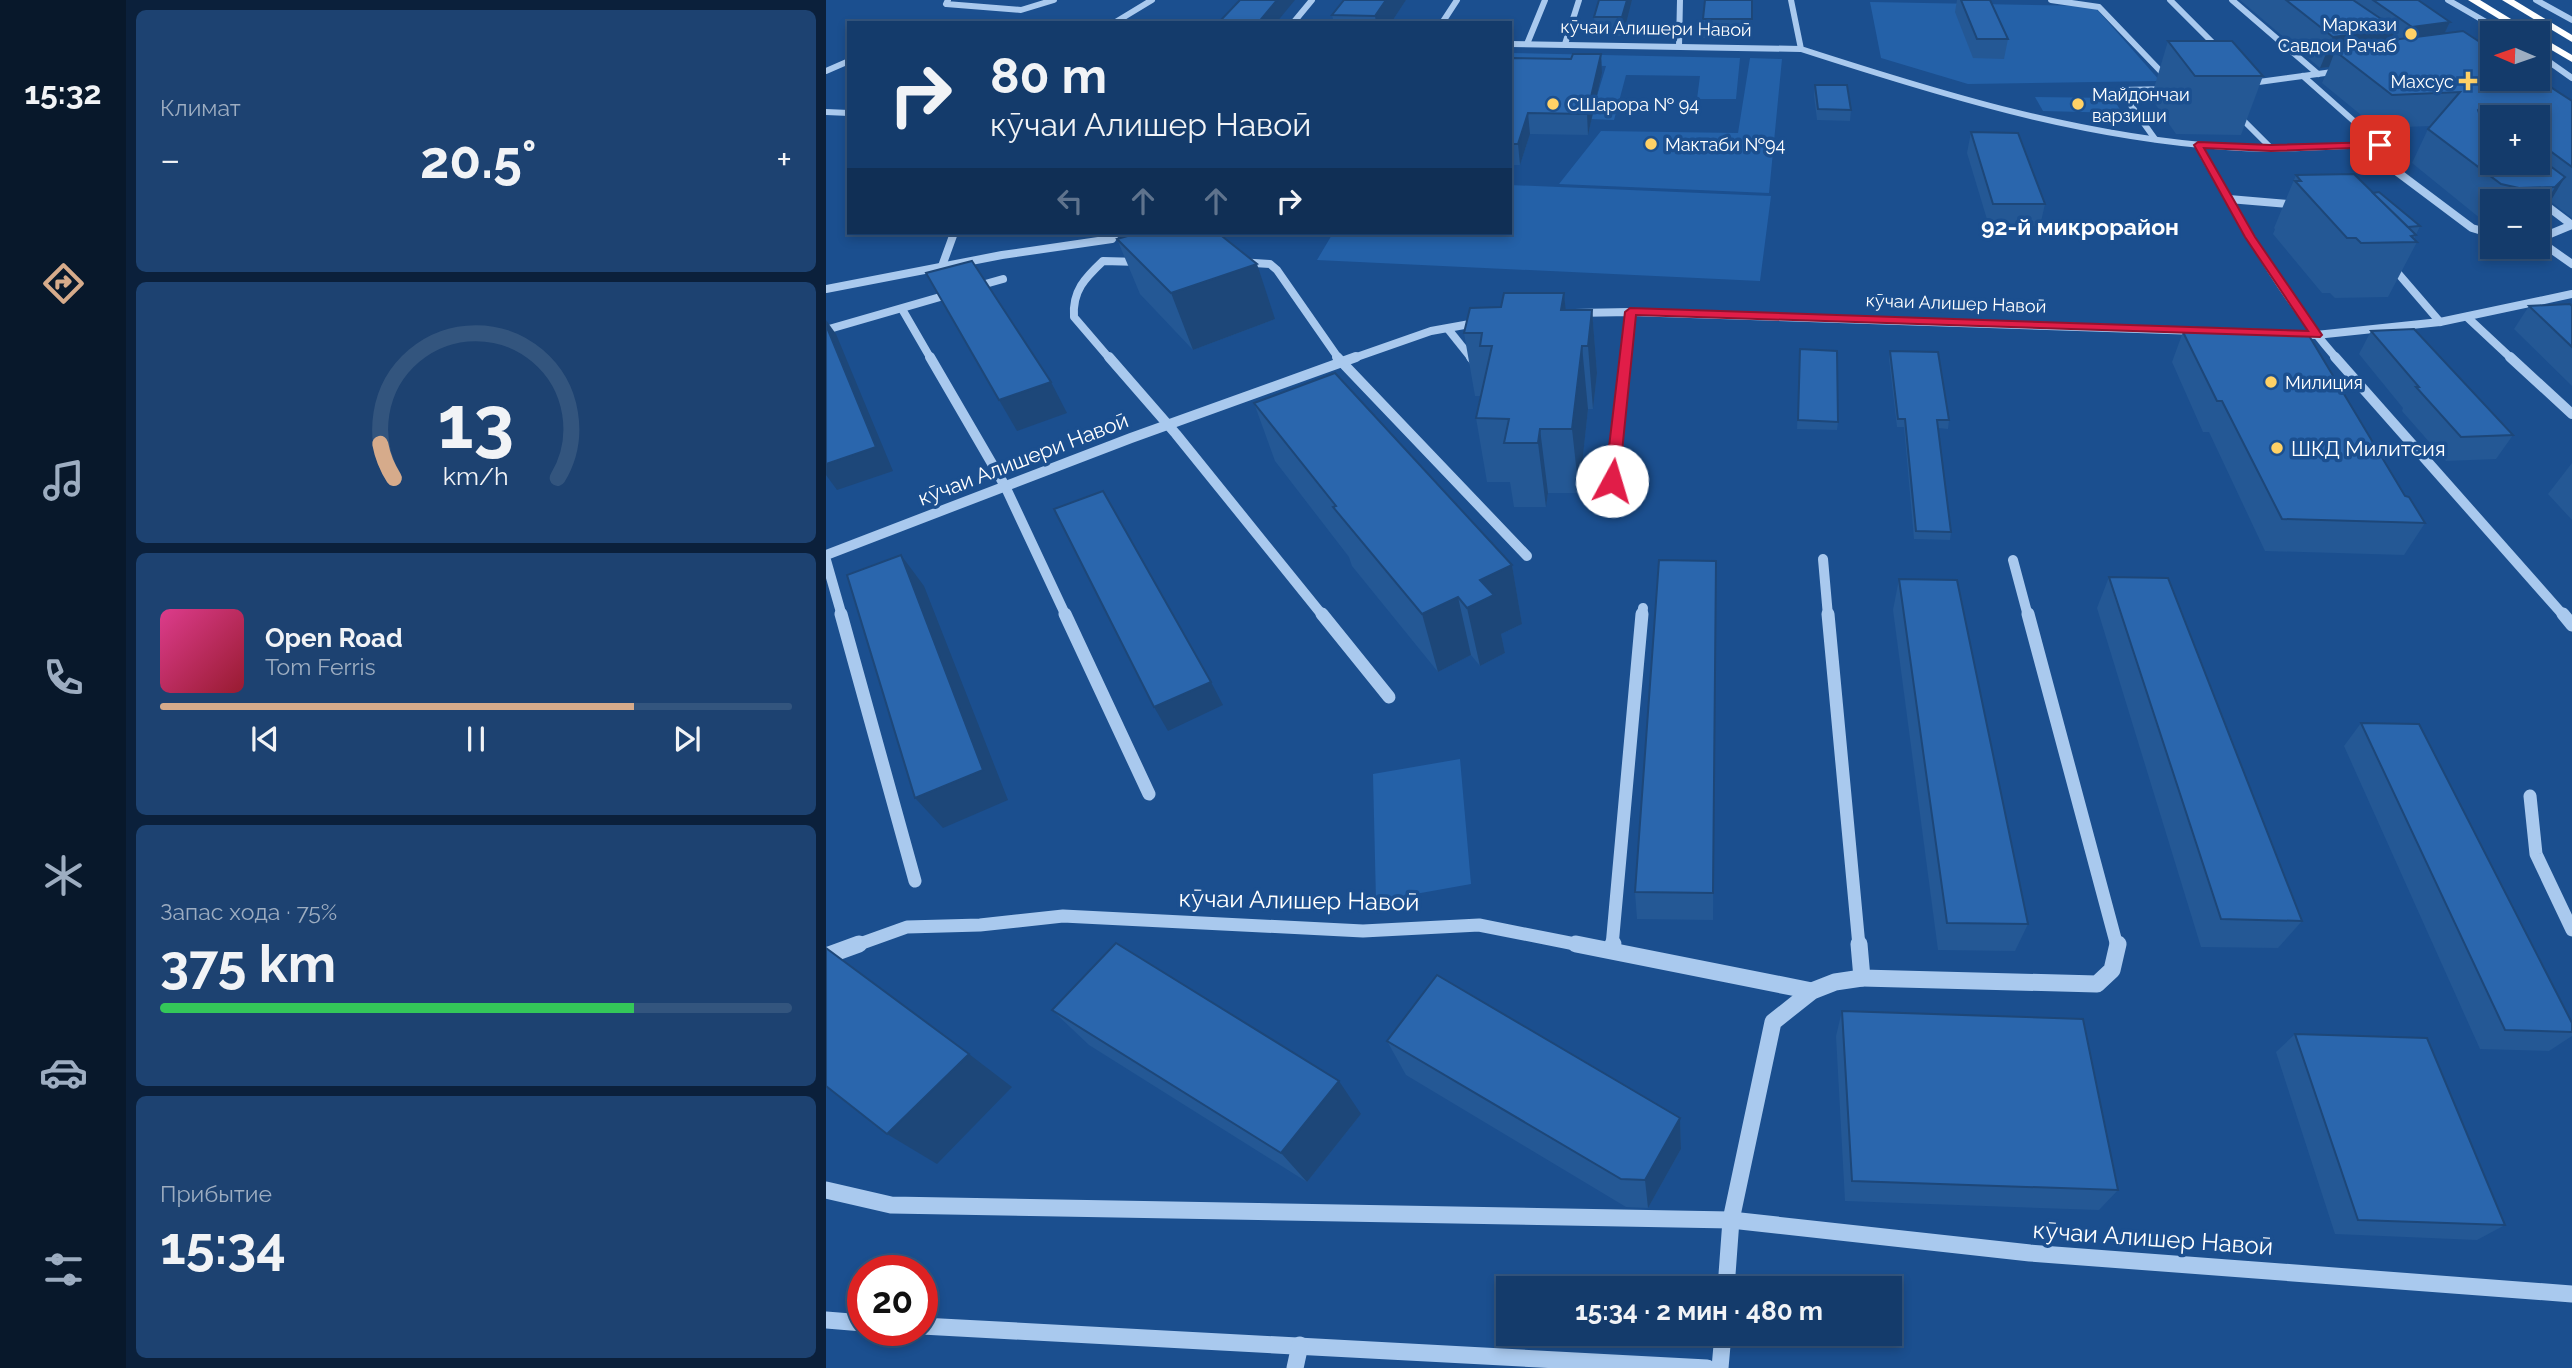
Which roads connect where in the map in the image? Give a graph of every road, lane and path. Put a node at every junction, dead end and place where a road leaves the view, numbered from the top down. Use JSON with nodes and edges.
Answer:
{"nodes":[{"id":1,"x":948,"y":0,"type":"edge"},
{"id":2,"x":1054,"y":0,"type":"edge"},
{"id":3,"x":1152,"y":0,"type":"edge"},
{"id":4,"x":1312,"y":0,"type":"edge"},
{"id":5,"x":1457,"y":0,"type":"edge"},
{"id":6,"x":1545,"y":0,"type":"edge"},
{"id":7,"x":1579,"y":0,"type":"edge"},
{"id":8,"x":1680,"y":0,"type":"edge"},
{"id":9,"x":1791,"y":0,"type":"edge"},
{"id":10,"x":2051,"y":0,"type":"edge"},
{"id":11,"x":2067,"y":0,"type":"edge"},
{"id":12,"x":2170,"y":0,"type":"edge"},
{"id":13,"x":2232,"y":0,"type":"edge"},
{"id":14,"x":2448,"y":0,"type":"edge"},
{"id":15,"x":2473,"y":0,"type":"edge"},
{"id":16,"x":2507,"y":0,"type":"edge"},
{"id":17,"x":2536,"y":0,"type":"edge"},
{"id":18,"x":2099,"y":7,"type":"joint"},
{"id":19,"x":2532,"y":16,"type":"junction"},
{"id":20,"x":2503,"y":18,"type":"junction"},
{"id":21,"x":2572,"y":20,"type":"edge"},
{"id":22,"x":1117,"y":21,"type":"edge"},
{"id":23,"x":1295,"y":21,"type":"edge"},
{"id":24,"x":1443,"y":21,"type":"edge"},
{"id":25,"x":2484,"y":21,"type":"edge"},
{"id":26,"x":2506,"y":21,"type":"edge"},
{"id":27,"x":2508,"y":21,"type":"edge"},
{"id":28,"x":2572,"y":29,"type":"edge"},
{"id":29,"x":2572,"y":39,"type":"edge"},
{"id":30,"x":1512,"y":44,"type":"edge"},
{"id":31,"x":1527,"y":44,"type":"junction"},
{"id":32,"x":1565,"y":44,"type":"junction"},
{"id":33,"x":2550,"y":45,"type":"edge"},
{"id":34,"x":1679,"y":46,"type":"junction"},
{"id":35,"x":1801,"y":48,"type":"junction"},
{"id":36,"x":2226,"y":55,"type":"edge"},
{"id":37,"x":2572,"y":59,"type":"edge"},
{"id":38,"x":847,"y":62,"type":"edge"},
{"id":39,"x":2550,"y":62,"type":"edge"},
{"id":40,"x":826,"y":71,"type":"edge"},
{"id":41,"x":2344,"y":71,"type":"edge"},
{"id":42,"x":2245,"y":74,"type":"edge"},
{"id":43,"x":2318,"y":74,"type":"junction"},
{"id":44,"x":2303,"y":76,"type":"junction"},
{"id":45,"x":2572,"y":78,"type":"edge"},
{"id":46,"x":2254,"y":83,"type":"junction"},
{"id":47,"x":2233,"y":86,"type":"edge"},
{"id":48,"x":2178,"y":89,"type":"joint"},
{"id":49,"x":2232,"y":108,"type":"edge"},
{"id":50,"x":826,"y":112,"type":"edge"},
{"id":51,"x":847,"y":113,"type":"edge"},
{"id":52,"x":2365,"y":131,"type":"dead end"},
{"id":53,"x":2155,"y":139,"type":"junction"},
{"id":54,"x":2198,"y":145,"type":"junction"},
{"id":55,"x":2380,"y":145,"type":"dead end"},
{"id":56,"x":2271,"y":148,"type":"junction"},
{"id":57,"x":2392,"y":168,"type":"dead end"},
{"id":58,"x":2229,"y":199,"type":"junction"},
{"id":59,"x":2313,"y":208,"type":"edge"},
{"id":60,"x":2550,"y":209,"type":"edge"},
{"id":61,"x":2480,"y":230,"type":"edge"},
{"id":62,"x":953,"y":235,"type":"edge"},
{"id":63,"x":2550,"y":235,"type":"edge"},
{"id":64,"x":1114,"y":236,"type":"edge"},
{"id":65,"x":2550,"y":248,"type":"edge"},
{"id":66,"x":2385,"y":258,"type":"edge"},
{"id":67,"x":1103,"y":261,"type":"junction"},
{"id":68,"x":1155,"y":262,"type":"edge"},
{"id":69,"x":1234,"y":262,"type":"edge"},
{"id":70,"x":2572,"y":264,"type":"edge"},
{"id":71,"x":942,"y":266,"type":"junction"},
{"id":72,"x":1003,"y":279,"type":"dead end"},
{"id":73,"x":826,"y":289,"type":"edge"},
{"id":74,"x":2572,"y":293,"type":"edge"},
{"id":75,"x":901,"y":309,"type":"junction"},
{"id":76,"x":1630,"y":312,"type":"junction"},
{"id":77,"x":1564,"y":314,"type":"edge"},
{"id":78,"x":2467,"y":317,"type":"junction"},
{"id":79,"x":1486,"y":321,"type":"edge"},
{"id":80,"x":2440,"y":322,"type":"junction"},
{"id":81,"x":1448,"y":329,"type":"junction"},
{"id":82,"x":826,"y":330,"type":"edge"},
{"id":83,"x":2316,"y":335,"type":"junction"},
{"id":84,"x":1341,"y":362,"type":"junction"},
{"id":85,"x":1477,"y":364,"type":"edge"},
{"id":86,"x":2572,"y":414,"type":"edge"},
{"id":87,"x":1167,"y":425,"type":"junction"},
{"id":88,"x":1612,"y":481,"type":"dead end"},
{"id":89,"x":1005,"y":486,"type":"junction"},
{"id":90,"x":826,"y":555,"type":"edge"},
{"id":91,"x":1527,"y":556,"type":"dead end"},
{"id":92,"x":1824,"y":559,"type":"dead end"},
{"id":93,"x":2013,"y":559,"type":"dead end"},
{"id":94,"x":826,"y":561,"type":"edge"},
{"id":95,"x":1643,"y":608,"type":"dead end"},
{"id":96,"x":2572,"y":625,"type":"edge"},
{"id":97,"x":1390,"y":697,"type":"dead end"},
{"id":98,"x":1149,"y":794,"type":"dead end"},
{"id":99,"x":2530,"y":796,"type":"dead end"},
{"id":100,"x":915,"y":881,"type":"dead end"},
{"id":101,"x":2572,"y":930,"type":"edge"},
{"id":102,"x":1612,"y":950,"type":"junction"},
{"id":103,"x":826,"y":956,"type":"edge"},
{"id":104,"x":1862,"y":978,"type":"junction"},
{"id":105,"x":1812,"y":991,"type":"junction"},
{"id":106,"x":826,"y":1190,"type":"edge"},
{"id":107,"x":1731,"y":1220,"type":"junction"},
{"id":108,"x":1727,"y":1276,"type":"edge"},
{"id":109,"x":2572,"y":1294,"type":"edge"},
{"id":110,"x":826,"y":1320,"type":"edge"},
{"id":111,"x":847,"y":1322,"type":"edge"},
{"id":112,"x":938,"y":1327,"type":"edge"},
{"id":113,"x":1300,"y":1345,"type":"junction"},
{"id":114,"x":1722,"y":1346,"type":"edge"},
{"id":115,"x":1295,"y":1368,"type":"edge"},
{"id":116,"x":1707,"y":1368,"type":"edge"},
{"id":117,"x":1720,"y":1368,"type":"edge"}],
"edges":[{"from":1,"to":2,"type":"street"},
{"from":3,"to":22,"type":"lane"},
{"from":4,"to":23,"type":"street"},
{"from":5,"to":24,"type":"street"},
{"from":6,"to":31,"type":"street"},
{"from":7,"to":32,"type":"street"},
{"from":8,"to":34,"type":"street"},
{"from":9,"to":35,"type":"street"},
{"from":10,"to":11,"type":"street"},
{"from":11,"to":18,"type":"street"},
{"from":12,"to":36,"type":"street"},
{"from":13,"to":43,"type":"street"},
{"from":14,"to":25,"type":"street"},
{"from":15,"to":20,"type":"highway"},
{"from":16,"to":19,"type":"highway"},
{"from":17,"to":21,"type":"street"},
{"from":18,"to":48,"type":"lane"},
{"from":19,"to":28,"type":"highway"},
{"from":19,"to":29,"type":"highway"},
{"from":20,"to":26,"type":"highway"},
{"from":20,"to":27,"type":"highway"},
{"from":30,"to":31,"type":"street","name":"кӯчаи Алишери Навоӣ"},
{"from":31,"to":32,"type":"street","name":"кӯчаи Алишери Навоӣ"},
{"from":32,"to":34,"type":"street","name":"кӯчаи Алишери Навоӣ"},
{"from":33,"to":37,"type":"highway"},
{"from":34,"to":35,"type":"street","name":"кӯчаи Алишери Навоӣ"},
{"from":35,"to":53,"type":"street","name":"кӯчаи Алишери Навоӣ"},
{"from":38,"to":40,"type":"street"},
{"from":39,"to":45,"type":"street"},
{"from":41,"to":43,"type":"street"},
{"from":42,"to":46,"type":"street"},
{"from":43,"to":44,"type":"street"},
{"from":44,"to":46,"type":"street"},
{"from":44,"to":52,"type":"street"},
{"from":46,"to":47,"type":"street"},
{"from":48,"to":53,"type":"street"},
{"from":49,"to":56,"type":"street"},
{"from":50,"to":51,"type":"street"},
{"from":53,"to":54,"type":"street","name":"кӯчаи Алишери Навоӣ"},
{"from":54,"to":56,"type":"street","name":"кӯчаи Алишери Навоӣ"},
{"from":54,"to":58,"type":"street"},
{"from":55,"to":56,"type":"street","name":"кӯчаи Алишери Навоӣ"},
{"from":57,"to":61,"type":"street"},
{"from":58,"to":59,"type":"street"},
{"from":58,"to":83,"type":"street"},
{"from":60,"to":63,"type":"street"},
{"from":62,"to":71,"type":"street"},
{"from":64,"to":67,"type":"street"},
{"from":64,"to":71,"type":"street"},
{"from":65,"to":70,"type":"street"},
{"from":66,"to":80,"type":"street"},
{"from":67,"to":68,"type":"street"},
{"from":67,"to":87,"type":"street"},
{"from":69,"to":84,"type":"street"},
{"from":71,"to":73,"type":"street"},
{"from":72,"to":75,"type":"street"},
{"from":74,"to":78,"type":"street","name":"кӯчаи Алишер Навоӣ"},
{"from":75,"to":82,"type":"street"},
{"from":75,"to":89,"type":"street"},
{"from":76,"to":77,"type":"street","name":"кӯчаи Алишер Навоӣ"},
{"from":76,"to":83,"type":"street","name":"кӯчаи Алишер Навоӣ"},
{"from":76,"to":88,"type":"lane"},
{"from":78,"to":80,"type":"street","name":"кӯчаи Алишер Навоӣ"},
{"from":78,"to":86,"type":"street"},
{"from":79,"to":81,"type":"street"},
{"from":80,"to":83,"type":"street","name":"кӯчаи Алишер Навоӣ"},
{"from":81,"to":84,"type":"street"},
{"from":81,"to":85,"type":"street"},
{"from":83,"to":96,"type":"street"},
{"from":84,"to":87,"type":"street","name":"кӯчаи Алишери Навоӣ"},
{"from":84,"to":91,"type":"street"},
{"from":87,"to":89,"type":"street","name":"кӯчаи Алишери Навоӣ"},
{"from":87,"to":97,"type":"street"},
{"from":89,"to":90,"type":"street","name":"кӯчаи Алишери Навоӣ"},
{"from":89,"to":98,"type":"street"},
{"from":92,"to":104,"type":"street"},
{"from":93,"to":104,"type":"street","name":"кӯчаи Алишер Навоӣ"},
{"from":94,"to":100,"type":"street"},
{"from":95,"to":102,"type":"street"},
{"from":99,"to":101,"type":"street"},
{"from":102,"to":103,"type":"street","name":"кӯчаи Алишер Навоӣ"},
{"from":102,"to":105,"type":"street","name":"кӯчаи Алишер Навоӣ"},
{"from":104,"to":105,"type":"street","name":"кӯчаи Алишер Навоӣ"},
{"from":105,"to":107,"type":"street","name":"кӯчаи Алишер Навоӣ"},
{"from":106,"to":107,"type":"street","name":"кӯчаи Алишер Навоӣ"},
{"from":107,"to":108,"type":"street"},
{"from":107,"to":109,"type":"street","name":"кӯчаи Алишер Навоӣ"},
{"from":110,"to":111,"type":"street"},
{"from":112,"to":113,"type":"street"},
{"from":113,"to":115,"type":"street"},
{"from":113,"to":116,"type":"street"},
{"from":114,"to":117,"type":"street"}]}
